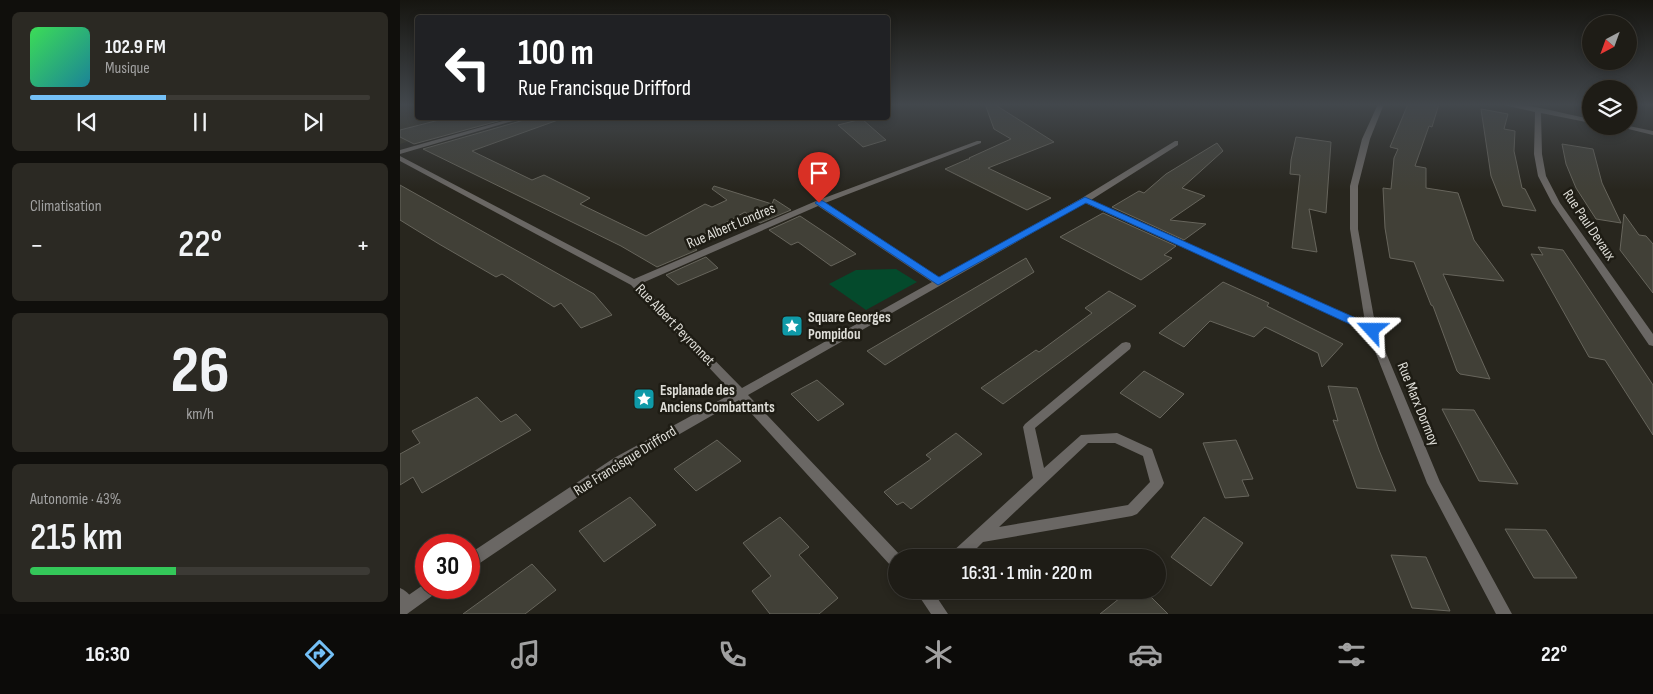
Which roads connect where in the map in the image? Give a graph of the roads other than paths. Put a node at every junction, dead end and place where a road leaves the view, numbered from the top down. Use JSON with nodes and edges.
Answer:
{"nodes":[{"id":1,"x":468,"y":133,"type":"edge"},
{"id":2,"x":1369,"y":133,"type":"edge"},
{"id":3,"x":1538,"y":133,"type":"edge"},
{"id":4,"x":979,"y":142,"type":"dead end"},
{"id":5,"x":1175,"y":143,"type":"dead end"},
{"id":6,"x":400,"y":152,"type":"edge"},
{"id":7,"x":400,"y":158,"type":"edge"},
{"id":8,"x":1085,"y":200,"type":"junction"},
{"id":9,"x":819,"y":203,"type":"junction"},
{"id":10,"x":938,"y":282,"type":"junction"},
{"id":11,"x":634,"y":283,"type":"junction"},
{"id":12,"x":1372,"y":330,"type":"junction"},
{"id":13,"x":1653,"y":342,"type":"edge"},
{"id":14,"x":1126,"y":346,"type":"dead end"},
{"id":15,"x":740,"y":393,"type":"junction"},
{"id":16,"x":1040,"y":480,"type":"junction"},
{"id":17,"x":978,"y":537,"type":"junction"},
{"id":18,"x":965,"y":549,"type":"edge"},
{"id":19,"x":888,"y":552,"type":"edge"},
{"id":20,"x":480,"y":555,"type":"edge"},
{"id":21,"x":415,"y":597,"type":"edge"},
{"id":22,"x":929,"y":599,"type":"edge"},
{"id":23,"x":403,"y":603,"type":"edge"},
{"id":24,"x":940,"y":614,"type":"edge"},
{"id":25,"x":1504,"y":614,"type":"edge"}],
"edges":[{"from":1,"to":6,"type":"street"},
{"from":2,"to":12,"type":"street","name":"Rue Marx Dormoy"},
{"from":3,"to":13,"type":"street","name":"Rue Paul Devaux"},
{"from":4,"to":9,"type":"street","name":"Rue Albert Londres"},
{"from":5,"to":8,"type":"street","name":"Rue Francisque Drifford"},
{"from":7,"to":11,"type":"street","name":"Rue Albert Peyronnet"},
{"from":8,"to":10,"type":"street","name":"Rue Francisque Drifford"},
{"from":8,"to":12,"type":"street"},
{"from":9,"to":10,"type":"street"},
{"from":9,"to":11,"type":"street","name":"Rue Albert Londres"},
{"from":10,"to":15,"type":"street","name":"Rue Francisque Drifford"},
{"from":11,"to":15,"type":"street","name":"Rue Albert Peyronnet"},
{"from":12,"to":25,"type":"street","name":"Rue Marx Dormoy"},
{"from":14,"to":16,"type":"street"},
{"from":15,"to":19,"type":"street","name":"Rue Albert Peyronnet"},
{"from":15,"to":20,"type":"street","name":"Rue Francisque Drifford"},
{"from":16,"to":17,"type":"street"},
{"from":16,"to":17,"type":"street"},
{"from":17,"to":18,"type":"street"},
{"from":21,"to":23,"type":"street"},
{"from":22,"to":24,"type":"street"}]}
